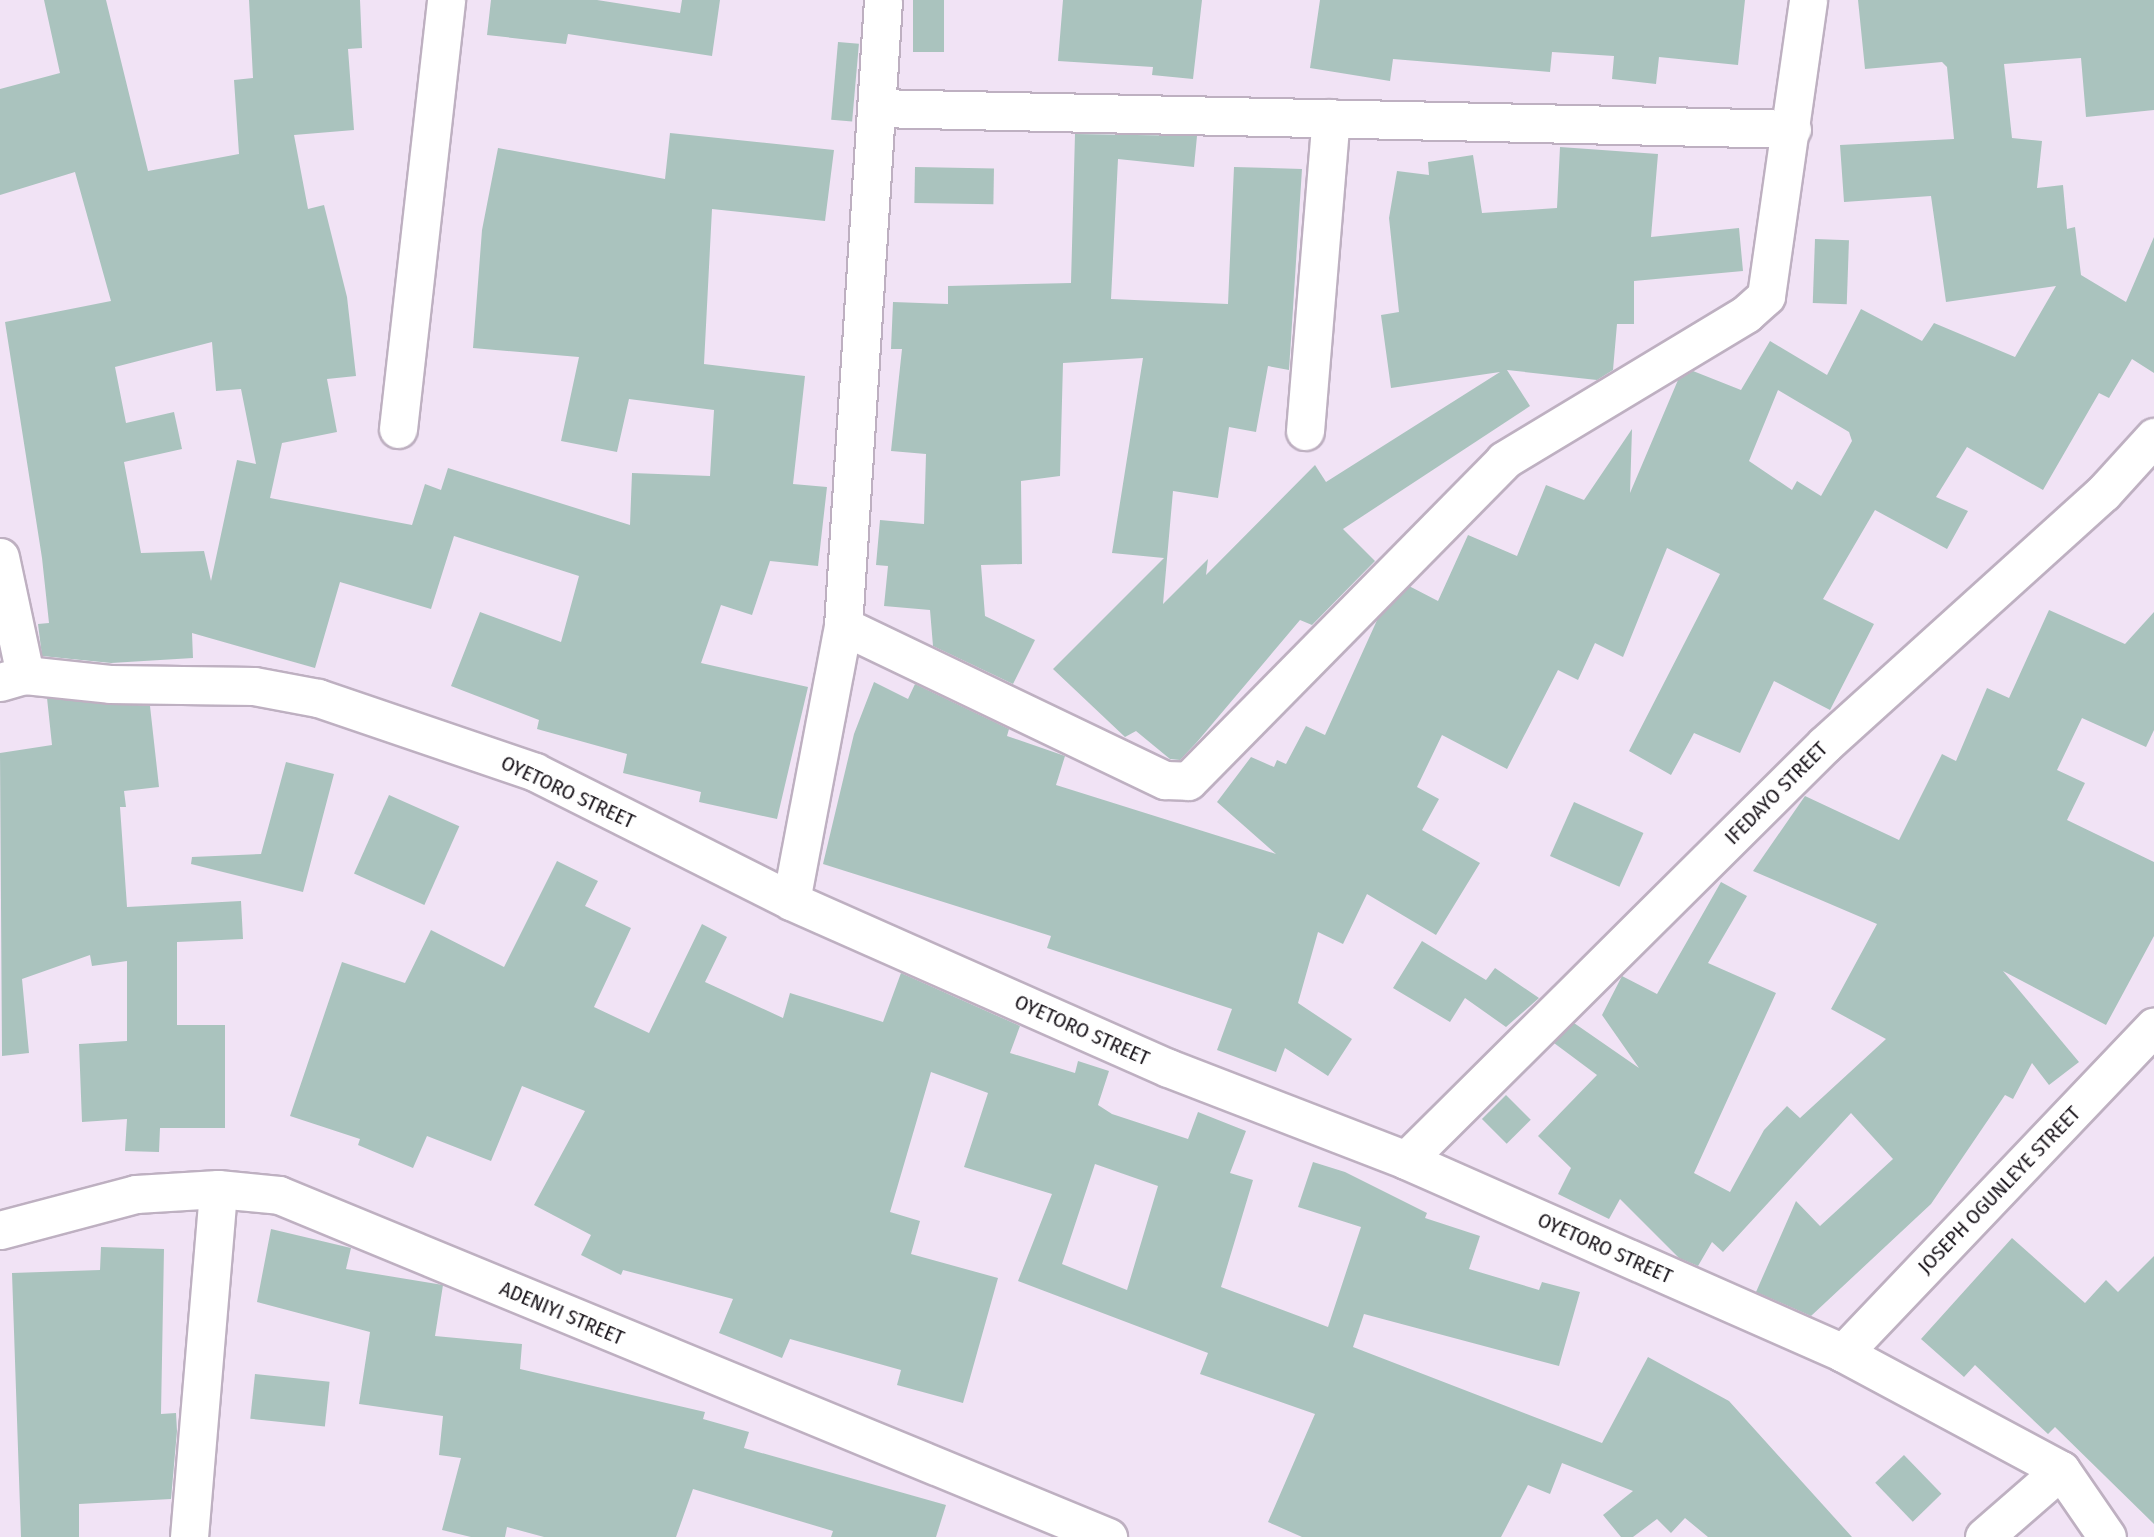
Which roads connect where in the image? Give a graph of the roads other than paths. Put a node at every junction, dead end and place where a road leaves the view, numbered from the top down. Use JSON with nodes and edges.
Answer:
{"nodes":[{"id":1,"x":446,"y":0,"type":"edge"},
{"id":2,"x":883,"y":0,"type":"edge"},
{"id":3,"x":1808,"y":0,"type":"edge"},
{"id":4,"x":876,"y":108,"type":"junction"},
{"id":5,"x":1331,"y":118,"type":"junction"},
{"id":6,"x":1792,"y":129,"type":"junction"},
{"id":7,"x":398,"y":429,"type":"dead end"},
{"id":8,"x":1306,"y":431,"type":"dead end"},
{"id":9,"x":2154,"y":437,"type":"edge"},
{"id":10,"x":0,"y":557,"type":"edge"},
{"id":11,"x":843,"y":626,"type":"junction"},
{"id":12,"x":13,"y":678,"type":"edge"},
{"id":13,"x":791,"y":901,"type":"junction"},
{"id":14,"x":2154,"y":1026,"type":"edge"},
{"id":15,"x":1406,"y":1160,"type":"junction"},
{"id":16,"x":218,"y":1189,"type":"junction"},
{"id":17,"x":0,"y":1230,"type":"edge"},
{"id":18,"x":1843,"y":1353,"type":"junction"},
{"id":19,"x":2061,"y":1470,"type":"junction"},
{"id":20,"x":189,"y":1537,"type":"edge"},
{"id":21,"x":1108,"y":1537,"type":"edge"},
{"id":22,"x":1984,"y":1537,"type":"edge"},
{"id":23,"x":2107,"y":1537,"type":"edge"}],
"edges":[{"from":1,"to":7,"type":"street"},
{"from":2,"to":4,"type":"street"},
{"from":3,"to":6,"type":"street"},
{"from":4,"to":5,"type":"street"},
{"from":4,"to":11,"type":"street"},
{"from":5,"to":6,"type":"street"},
{"from":5,"to":8,"type":"street"},
{"from":6,"to":11,"type":"street"},
{"from":9,"to":15,"type":"street","name":"IFEDAYO STREET"},
{"from":10,"to":12,"type":"street"},
{"from":11,"to":13,"type":"street"},
{"from":12,"to":13,"type":"street","name":"OYETORO STREET"},
{"from":13,"to":15,"type":"street","name":"OYETORO STREET"},
{"from":14,"to":18,"type":"street","name":"JOSEPH OGUNLEYE STREET"},
{"from":15,"to":18,"type":"street","name":"OYETORO STREET"},
{"from":16,"to":17,"type":"street","name":"ADENIYI STREET"},
{"from":16,"to":20,"type":"street"},
{"from":16,"to":21,"type":"street","name":"ADENIYI STREET"},
{"from":18,"to":19,"type":"street","name":"OYETORO STREET"},
{"from":19,"to":22,"type":"street"},
{"from":19,"to":23,"type":"street","name":"OYETORO STREET"}]}
